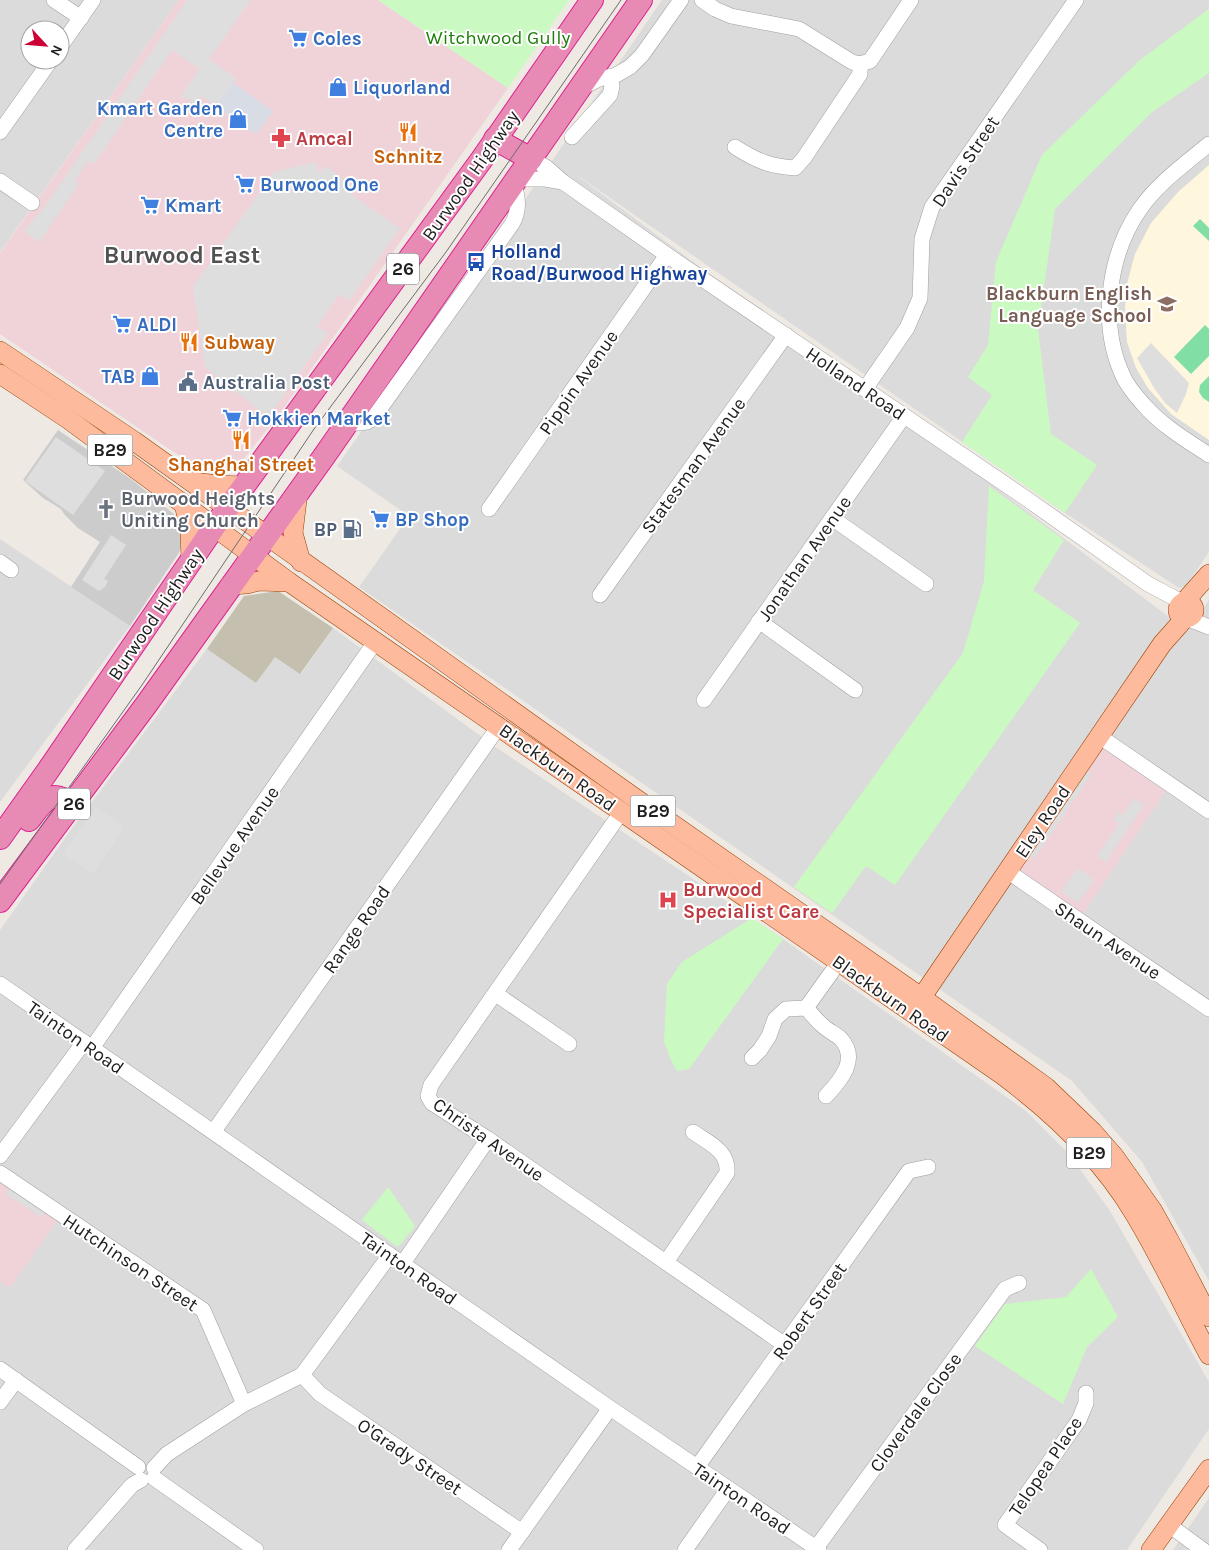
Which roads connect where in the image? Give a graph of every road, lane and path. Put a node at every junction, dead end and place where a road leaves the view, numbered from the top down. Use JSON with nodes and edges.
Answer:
{"nodes":[{"id":1,"x":54,"y":0,"type":"edge"},
{"id":2,"x":93,"y":0,"type":"edge"},
{"id":3,"x":641,"y":0,"type":"edge"},
{"id":4,"x":681,"y":0,"type":"edge"},
{"id":5,"x":702,"y":0,"type":"edge"},
{"id":6,"x":911,"y":0,"type":"edge"},
{"id":7,"x":1076,"y":0,"type":"edge"},
{"id":8,"x":590,"y":1,"type":"edge"},
{"id":9,"x":81,"y":18,"type":"junction"},
{"id":10,"x":70,"y":33,"type":"edge"},
{"id":11,"x":860,"y":64,"type":"junction"},
{"id":12,"x":44,"y":70,"type":"edge"},
{"id":13,"x":610,"y":77,"type":"junction"},
{"id":14,"x":581,"y":88,"type":"junction"},
{"id":15,"x":0,"y":132,"type":"edge"},
{"id":16,"x":572,"y":137,"type":"dead end"},
{"id":17,"x":496,"y":139,"type":"junction"},
{"id":18,"x":1209,"y":144,"type":"edge"},
{"id":19,"x":735,"y":147,"type":"dead end"},
{"id":20,"x":531,"y":159,"type":"junction"},
{"id":21,"x":0,"y":181,"type":"edge"},
{"id":22,"x":516,"y":181,"type":"junction"},
{"id":23,"x":563,"y":182,"type":"junction"},
{"id":24,"x":32,"y":203,"type":"dead end"},
{"id":25,"x":667,"y":255,"type":"junction"},
{"id":26,"x":786,"y":335,"type":"junction"},
{"id":27,"x":0,"y":351,"type":"edge"},
{"id":28,"x":0,"y":374,"type":"edge"},
{"id":29,"x":865,"y":389,"type":"junction"},
{"id":30,"x":904,"y":416,"type":"junction"},
{"id":31,"x":1209,"y":455,"type":"edge"},
{"id":32,"x":190,"y":481,"type":"junction"},
{"id":33,"x":244,"y":486,"type":"junction"},
{"id":34,"x":298,"y":492,"type":"junction"},
{"id":35,"x":184,"y":504,"type":"junction"},
{"id":36,"x":228,"y":508,"type":"junction"},
{"id":37,"x":489,"y":510,"type":"dead end"},
{"id":38,"x":832,"y":518,"type":"junction"},
{"id":39,"x":214,"y":527,"type":"junction"},
{"id":40,"x":266,"y":536,"type":"junction"},
{"id":41,"x":252,"y":555,"type":"junction"},
{"id":42,"x":191,"y":561,"type":"junction"},
{"id":43,"x":301,"y":562,"type":"junction"},
{"id":44,"x":1209,"y":576,"type":"edge"},
{"id":45,"x":289,"y":582,"type":"junction"},
{"id":46,"x":926,"y":584,"type":"dead end"},
{"id":47,"x":230,"y":585,"type":"junction"},
{"id":48,"x":600,"y":595,"type":"dead end"},
{"id":49,"x":1185,"y":610,"type":"junction"},
{"id":50,"x":759,"y":621,"type":"junction"},
{"id":51,"x":1209,"y":626,"type":"edge"},
{"id":52,"x":375,"y":642,"type":"junction"},
{"id":53,"x":855,"y":690,"type":"dead end"},
{"id":54,"x":704,"y":700,"type":"dead end"},
{"id":55,"x":499,"y":726,"type":"junction"},
{"id":56,"x":1099,"y":736,"type":"junction"},
{"id":57,"x":627,"y":804,"type":"junction"},
{"id":58,"x":73,"y":805,"type":"junction"},
{"id":59,"x":1209,"y":811,"type":"edge"},
{"id":60,"x":0,"y":838,"type":"edge"},
{"id":61,"x":0,"y":848,"type":"edge"},
{"id":62,"x":1007,"y":871,"type":"junction"},
{"id":63,"x":0,"y":901,"type":"edge"},
{"id":64,"x":839,"y":962,"type":"junction"},
{"id":65,"x":0,"y":984,"type":"edge"},
{"id":66,"x":496,"y":994,"type":"junction"},
{"id":67,"x":916,"y":1005,"type":"junction"},
{"id":68,"x":806,"y":1008,"type":"junction"},
{"id":69,"x":1209,"y":1009,"type":"edge"},
{"id":70,"x":569,"y":1044,"type":"dead end"},
{"id":71,"x":88,"y":1046,"type":"junction"},
{"id":72,"x":752,"y":1058,"type":"dead end"},
{"id":73,"x":826,"y":1096,"type":"dead end"},
{"id":74,"x":214,"y":1131,"type":"junction"},
{"id":75,"x":693,"y":1132,"type":"dead end"},
{"id":76,"x":488,"y":1139,"type":"junction"},
{"id":77,"x":0,"y":1156,"type":"edge"},
{"id":78,"x":928,"y":1168,"type":"dead end"},
{"id":79,"x":0,"y":1172,"type":"edge"},
{"id":80,"x":396,"y":1259,"type":"junction"},
{"id":81,"x":666,"y":1262,"type":"junction"},
{"id":82,"x":1019,"y":1282,"type":"dead end"},
{"id":83,"x":1197,"y":1294,"type":"junction"},
{"id":84,"x":1209,"y":1317,"type":"edge"},
{"id":85,"x":1209,"y":1324,"type":"edge"},
{"id":86,"x":785,"y":1345,"type":"junction"},
{"id":87,"x":1209,"y":1355,"type":"edge"},
{"id":88,"x":0,"y":1369,"type":"edge"},
{"id":89,"x":302,"y":1375,"type":"junction"},
{"id":90,"x":16,"y":1380,"type":"junction"},
{"id":91,"x":1086,"y":1393,"type":"dead end"},
{"id":92,"x":0,"y":1402,"type":"edge"},
{"id":93,"x":244,"y":1404,"type":"junction"},
{"id":94,"x":610,"y":1408,"type":"junction"},
{"id":95,"x":697,"y":1467,"type":"junction"},
{"id":96,"x":1209,"y":1469,"type":"edge"},
{"id":97,"x":147,"y":1473,"type":"junction"},
{"id":98,"x":728,"y":1489,"type":"junction"},
{"id":99,"x":1169,"y":1525,"type":"junction"},
{"id":100,"x":522,"y":1532,"type":"junction"},
{"id":101,"x":246,"y":1547,"type":"edge"},
{"id":102,"x":817,"y":1549,"type":"edge"},
{"id":103,"x":75,"y":1550,"type":"edge"},
{"id":104,"x":510,"y":1550,"type":"edge"},
{"id":105,"x":685,"y":1550,"type":"edge"},
{"id":106,"x":1040,"y":1550,"type":"edge"},
{"id":107,"x":1151,"y":1550,"type":"edge"},
{"id":108,"x":1204,"y":1550,"type":"edge"}],
"edges":[{"from":1,"to":9,"type":"street"},
{"from":2,"to":9,"type":"street"},
{"from":3,"to":14,"type":"highway","number":"26"},
{"from":4,"to":13,"type":"street"},
{"from":5,"to":11,"type":"street"},
{"from":6,"to":11,"type":"street"},
{"from":7,"to":29,"type":"street","name":"Davis Street"},
{"from":8,"to":17,"type":"highway","name":"Burwood Highway","number":"26"},
{"from":9,"to":10,"type":"street"},
{"from":11,"to":19,"type":"street"},
{"from":12,"to":15,"type":"street"},
{"from":13,"to":14,"type":"street"},
{"from":13,"to":16,"type":"street"},
{"from":14,"to":20,"type":"highway","number":"26"},
{"from":17,"to":20,"type":"highway"},
{"from":17,"to":33,"type":"highway","name":"Burwood Highway","number":"26"},
{"from":18,"to":31,"type":"street"},
{"from":20,"to":22,"type":"highway","number":"26"},
{"from":20,"to":23,"type":"street","name":"Holland Road"},
{"from":21,"to":24,"type":"street"},
{"from":22,"to":23,"type":"street","name":"Holland Road"},
{"from":22,"to":34,"type":"highway","number":"26"},
{"from":23,"to":25,"type":"street","name":"Holland Road"},
{"from":25,"to":26,"type":"street","name":"Holland Road"},
{"from":25,"to":37,"type":"street","name":"Pippin Avenue"},
{"from":26,"to":29,"type":"street","name":"Holland Road"},
{"from":26,"to":48,"type":"street","name":"Statesman Avenue"},
{"from":27,"to":32,"type":"main road","name":"Blackburn Road","number":"B29"},
{"from":28,"to":35,"type":"main road","name":"Blackburn Road","number":"B29"},
{"from":29,"to":30,"type":"street","name":"Holland Road"},
{"from":30,"to":38,"type":"street","name":"Jonathan Avenue"},
{"from":30,"to":49,"type":"street","name":"Holland Road"},
{"from":32,"to":33,"type":"main road"},
{"from":32,"to":36,"type":"main road","name":"Blackburn Road","number":"B29"},
{"from":33,"to":36,"type":"highway","name":"Burwood Highway","number":"26"},
{"from":34,"to":40,"type":"highway","number":"26"},
{"from":34,"to":43,"type":"main road"},
{"from":35,"to":39,"type":"main road","name":"Blackburn Road","number":"B29"},
{"from":35,"to":42,"type":"main road"},
{"from":36,"to":39,"type":"highway","name":"Burwood Highway","number":"26"},
{"from":36,"to":40,"type":"main road","name":"Blackburn Road","number":"B29"},
{"from":38,"to":46,"type":"street"},
{"from":38,"to":50,"type":"street","name":"Jonathan Avenue"},
{"from":39,"to":41,"type":"main road","name":"Blackburn Road","number":"B29"},
{"from":39,"to":42,"type":"highway","name":"Burwood Highway","number":"26"},
{"from":40,"to":41,"type":"highway","number":"26"},
{"from":40,"to":43,"type":"main road","name":"Blackburn Road","number":"B29"},
{"from":41,"to":45,"type":"main road","name":"Blackburn Road","number":"B29"},
{"from":41,"to":47,"type":"highway","number":"26"},
{"from":42,"to":60,"type":"highway","name":"Burwood Highway","number":"26"},
{"from":43,"to":57,"type":"main road","name":"Blackburn Road","number":"B29"},
{"from":44,"to":49,"type":"main road","name":"Eley Road"},
{"from":45,"to":47,"type":"main road"},
{"from":45,"to":52,"type":"main road","name":"Blackburn Road","number":"B29"},
{"from":47,"to":58,"type":"highway","number":"26"},
{"from":49,"to":51,"type":"street","name":"Holland Road"},
{"from":49,"to":56,"type":"main road","name":"Eley Road"},
{"from":50,"to":53,"type":"street"},
{"from":50,"to":54,"type":"street","name":"Jonathan Avenue"},
{"from":52,"to":55,"type":"main road","name":"Blackburn Road","number":"B29"},
{"from":52,"to":71,"type":"street","name":"Bellevue Avenue"},
{"from":55,"to":57,"type":"main road","name":"Blackburn Road","number":"B29"},
{"from":55,"to":74,"type":"street","name":"Range Road"},
{"from":56,"to":59,"type":"street"},
{"from":56,"to":62,"type":"main road","name":"Eley Road"},
{"from":57,"to":64,"type":"main road","name":"Blackburn Road","number":"B29"},
{"from":57,"to":66,"type":"street","name":"Christa Avenue"},
{"from":57,"to":67,"type":"main road","name":"Blackburn Road","number":"B29"},
{"from":58,"to":61,"type":"highway"},
{"from":58,"to":63,"type":"highway","number":"26"},
{"from":62,"to":67,"type":"main road","name":"Eley Road"},
{"from":62,"to":69,"type":"street","name":"Shaun Avenue"},
{"from":64,"to":67,"type":"main road","name":"Blackburn Road","number":"B29"},
{"from":64,"to":68,"type":"street"},
{"from":65,"to":71,"type":"street","name":"Tainton Road"},
{"from":66,"to":70,"type":"street"},
{"from":66,"to":76,"type":"street","name":"Christa Avenue"},
{"from":67,"to":83,"type":"main road","name":"Blackburn Road","number":"B29"},
{"from":67,"to":87,"type":"main road","name":"Blackburn Road","number":"B29"},
{"from":68,"to":72,"type":"street"},
{"from":68,"to":73,"type":"street"},
{"from":71,"to":74,"type":"street","name":"Tainton Road"},
{"from":71,"to":77,"type":"street","name":"Bellevue Avenue"},
{"from":74,"to":80,"type":"street","name":"Tainton Road"},
{"from":75,"to":81,"type":"street"},
{"from":76,"to":80,"type":"street"},
{"from":76,"to":81,"type":"street","name":"Christa Avenue"},
{"from":78,"to":86,"type":"street","name":"Robert Street"},
{"from":79,"to":93,"type":"street","name":"Hutchinson Street"},
{"from":80,"to":89,"type":"street"},
{"from":80,"to":94,"type":"street","name":"Tainton Road"},
{"from":81,"to":86,"type":"street","name":"Christa Avenue"},
{"from":82,"to":102,"type":"street","name":"Cloverdale Close"},
{"from":83,"to":84,"type":"main road","name":"Blackburn Road","number":"B29"},
{"from":83,"to":85,"type":"main road"},
{"from":86,"to":95,"type":"street","name":"Robert Street"},
{"from":88,"to":90,"type":"street"},
{"from":89,"to":93,"type":"street"},
{"from":89,"to":100,"type":"street","name":"O'Grady Street"},
{"from":90,"to":92,"type":"street"},
{"from":90,"to":97,"type":"street"},
{"from":91,"to":106,"type":"street","name":"Telopea Place"},
{"from":93,"to":97,"type":"street"},
{"from":94,"to":95,"type":"street","name":"Tainton Road"},
{"from":94,"to":100,"type":"street"},
{"from":95,"to":98,"type":"street","name":"Tainton Road"},
{"from":96,"to":99,"type":"main road"},
{"from":97,"to":101,"type":"street"},
{"from":97,"to":103,"type":"street"},
{"from":98,"to":102,"type":"street","name":"Tainton Road"},
{"from":98,"to":105,"type":"street"},
{"from":99,"to":107,"type":"main road"},
{"from":99,"to":108,"type":"street"},
{"from":100,"to":104,"type":"street"}]}
